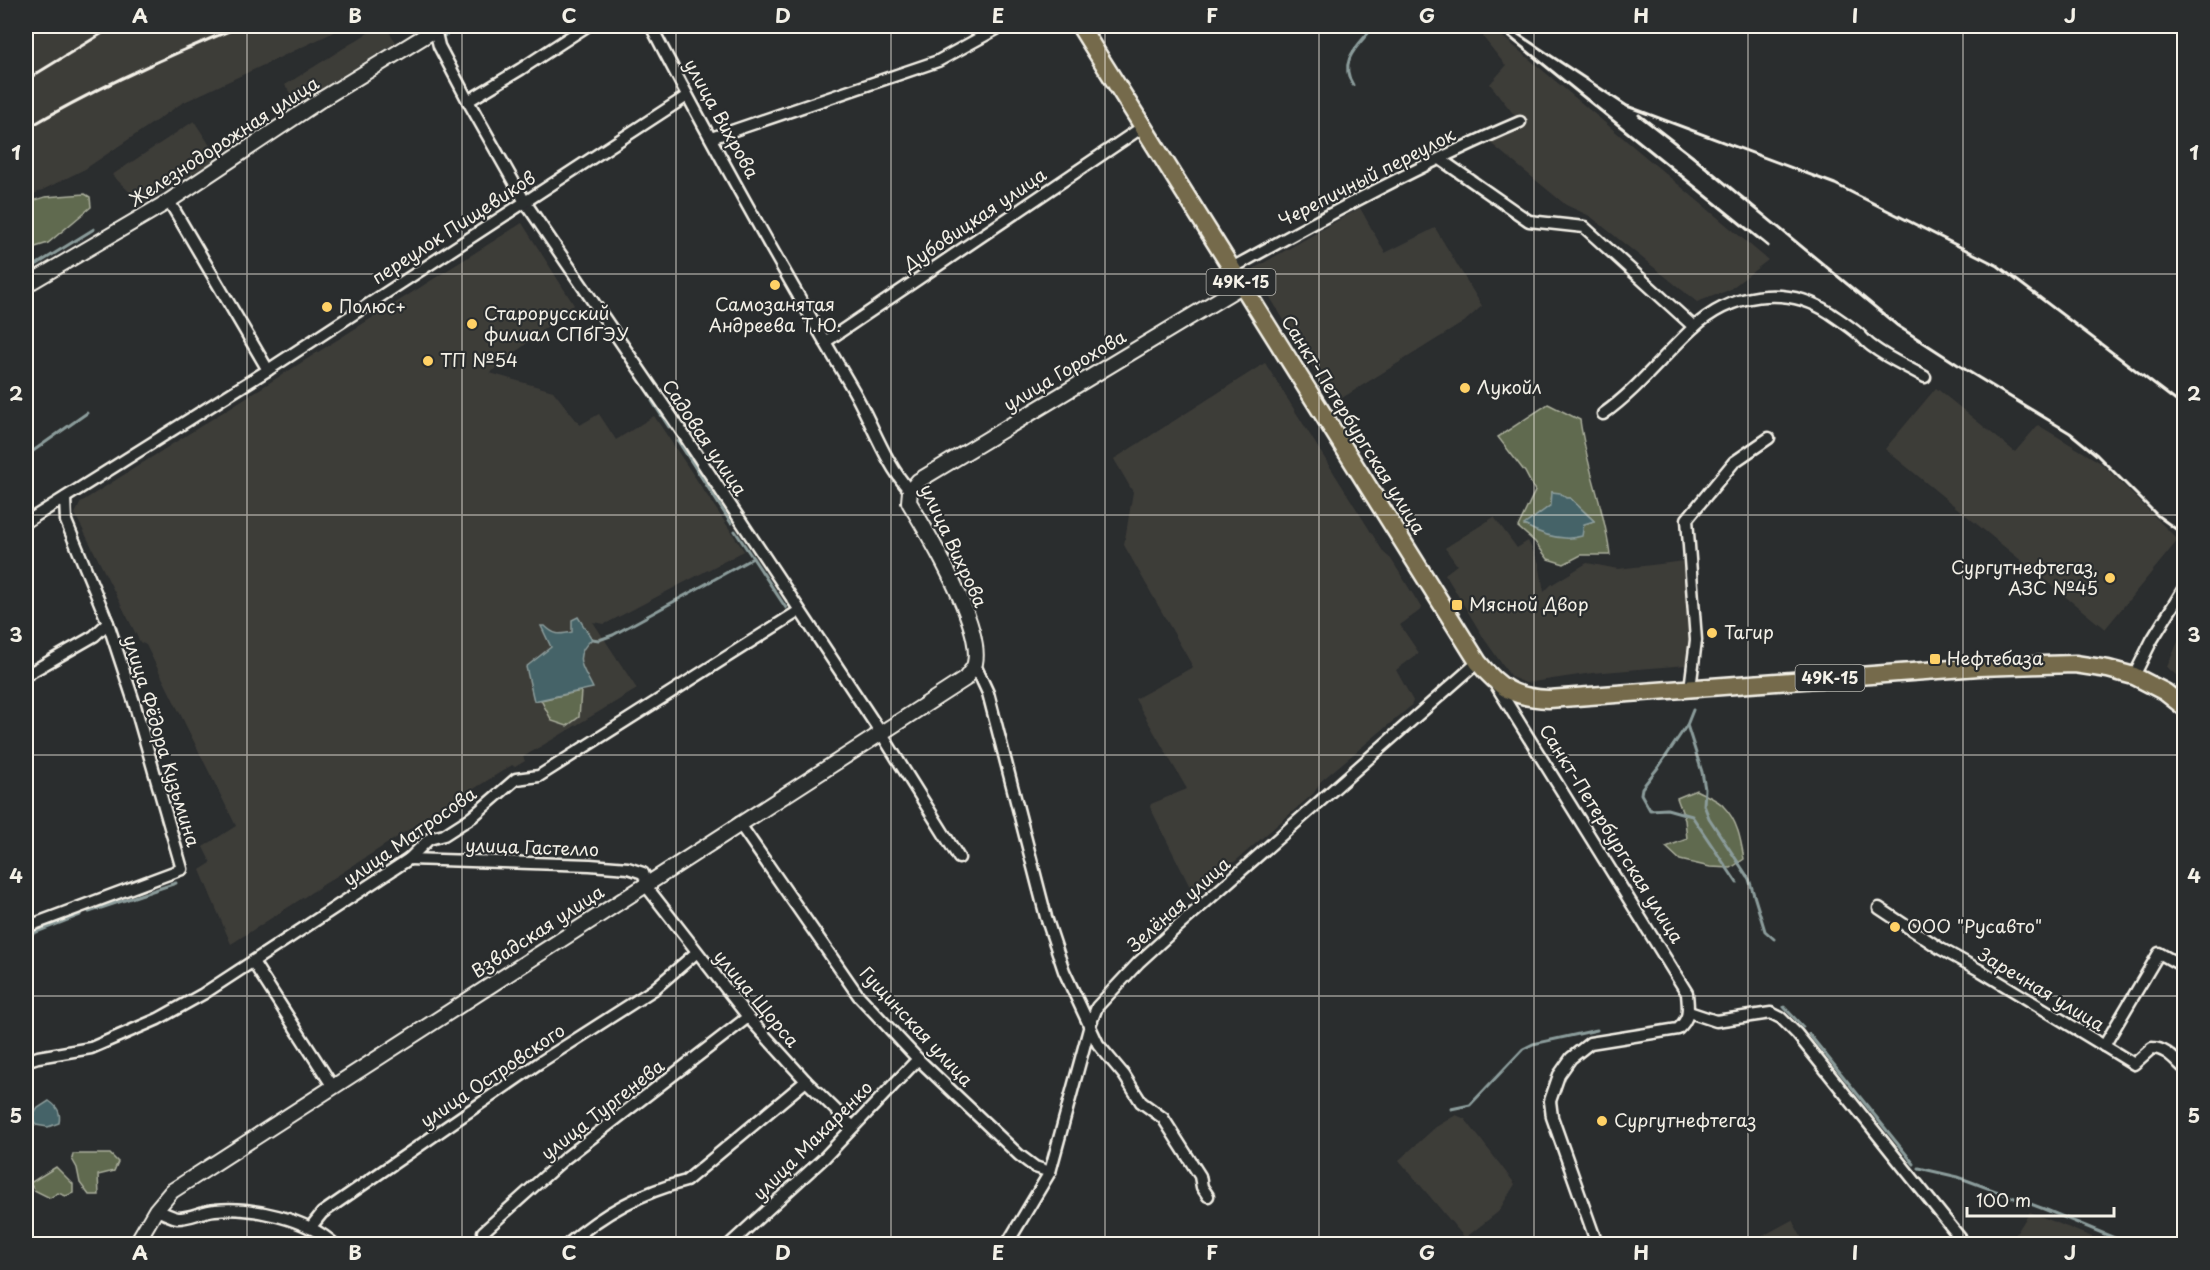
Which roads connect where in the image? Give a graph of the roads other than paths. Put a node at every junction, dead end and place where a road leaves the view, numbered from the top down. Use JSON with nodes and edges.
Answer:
{"nodes":[{"id":1,"x":587,"y":26,"type":"edge"},
{"id":2,"x":651,"y":26,"type":"edge"},
{"id":3,"x":1002,"y":26,"type":"edge"},
{"id":4,"x":1080,"y":26,"type":"edge"},
{"id":5,"x":438,"y":27,"type":"edge"},
{"id":6,"x":687,"y":96,"type":"junction"},
{"id":7,"x":468,"y":101,"type":"junction"},
{"id":8,"x":1520,"y":122,"type":"dead end"},
{"id":9,"x":1144,"y":126,"type":"junction"},
{"id":10,"x":711,"y":138,"type":"junction"},
{"id":11,"x":1440,"y":159,"type":"junction"},
{"id":12,"x":169,"y":201,"type":"junction"},
{"id":13,"x":525,"y":202,"type":"junction"},
{"id":14,"x":1232,"y":268,"type":"junction"},
{"id":15,"x":26,"y":285,"type":"edge"},
{"id":16,"x":1243,"y":285,"type":"junction"},
{"id":17,"x":1694,"y":327,"type":"junction"},
{"id":18,"x":825,"y":342,"type":"junction"},
{"id":19,"x":268,"y":370,"type":"junction"},
{"id":20,"x":1925,"y":377,"type":"dead end"},
{"id":21,"x":1603,"y":414,"type":"dead end"},
{"id":22,"x":1769,"y":438,"type":"dead end"},
{"id":23,"x":910,"y":491,"type":"junction"},
{"id":24,"x":65,"y":498,"type":"junction"},
{"id":25,"x":26,"y":522,"type":"edge"},
{"id":26,"x":2184,"y":588,"type":"edge"},
{"id":27,"x":799,"y":611,"type":"junction"},
{"id":28,"x":108,"y":623,"type":"junction"},
{"id":29,"x":1478,"y":662,"type":"junction"},
{"id":30,"x":975,"y":665,"type":"junction"},
{"id":31,"x":26,"y":675,"type":"edge"},
{"id":32,"x":2134,"y":676,"type":"junction"},
{"id":33,"x":1493,"y":680,"type":"junction"},
{"id":34,"x":1690,"y":689,"type":"junction"},
{"id":35,"x":2184,"y":706,"type":"edge"},
{"id":36,"x":881,"y":733,"type":"junction"},
{"id":37,"x":739,"y":823,"type":"junction"},
{"id":38,"x":959,"y":858,"type":"dead end"},
{"id":39,"x":409,"y":859,"type":"junction"},
{"id":40,"x":647,"y":882,"type":"junction"},
{"id":41,"x":1879,"y":908,"type":"dead end"},
{"id":42,"x":26,"y":927,"type":"edge"},
{"id":43,"x":696,"y":953,"type":"junction"},
{"id":44,"x":253,"y":962,"type":"junction"},
{"id":45,"x":2184,"y":967,"type":"edge"},
{"id":46,"x":1689,"y":1012,"type":"junction"},
{"id":47,"x":748,"y":1017,"type":"junction"},
{"id":48,"x":1090,"y":1025,"type":"junction"},
{"id":49,"x":2104,"y":1046,"type":"junction"},
{"id":50,"x":918,"y":1059,"type":"junction"},
{"id":51,"x":26,"y":1061,"type":"edge"},
{"id":52,"x":2184,"y":1068,"type":"edge"},
{"id":53,"x":806,"y":1081,"type":"junction"},
{"id":54,"x":333,"y":1087,"type":"junction"},
{"id":55,"x":852,"y":1126,"type":"junction"},
{"id":56,"x":1050,"y":1172,"type":"junction"},
{"id":57,"x":1208,"y":1196,"type":"dead end"},
{"id":58,"x":156,"y":1210,"type":"junction"},
{"id":59,"x":310,"y":1228,"type":"junction"},
{"id":60,"x":483,"y":1232,"type":"dead end"},
{"id":61,"x":331,"y":1243,"type":"edge"},
{"id":62,"x":136,"y":1245,"type":"edge"},
{"id":63,"x":568,"y":1245,"type":"edge"},
{"id":64,"x":730,"y":1245,"type":"edge"},
{"id":65,"x":1007,"y":1245,"type":"edge"},
{"id":66,"x":1597,"y":1245,"type":"edge"},
{"id":67,"x":1965,"y":1245,"type":"edge"}],
"edges":[{"from":1,"to":7,"type":"street"},
{"from":2,"to":6,"type":"street","name":"улица Вихрова"},
{"from":3,"to":10,"type":"street"},
{"from":4,"to":9,"type":"main road","name":"Санкт-Петербургская улица","number":"49К-15"},
{"from":5,"to":7,"type":"street","name":"Садовая улица"},
{"from":5,"to":12,"type":"street","name":"Железнодорожная улица"},
{"from":6,"to":10,"type":"street","name":"улица Вихрова"},
{"from":6,"to":13,"type":"street","name":"переулок Пищевиков"},
{"from":7,"to":13,"type":"street","name":"Садовая улица"},
{"from":8,"to":11,"type":"street","name":"Черепичный переулок"},
{"from":9,"to":14,"type":"main road","name":"Санкт-Петербургская улица","number":"49К-15"},
{"from":9,"to":18,"type":"street","name":"Дубовицкая улица"},
{"from":10,"to":18,"type":"street","name":"улица Вихрова"},
{"from":11,"to":14,"type":"street","name":"Черепичный переулок"},
{"from":11,"to":17,"type":"street"},
{"from":12,"to":15,"type":"street","name":"Железнодорожная улица"},
{"from":12,"to":19,"type":"street"},
{"from":13,"to":19,"type":"street","name":"переулок Пищевиков"},
{"from":13,"to":27,"type":"street","name":"Садовая улица"},
{"from":14,"to":16,"type":"main road","name":"Санкт-Петербургская улица","number":"49К-15"},
{"from":16,"to":23,"type":"street","name":"улица Горохова"},
{"from":16,"to":29,"type":"main road","name":"Санкт-Петербургская улица","number":"49К-15"},
{"from":17,"to":20,"type":"street"},
{"from":17,"to":21,"type":"street"},
{"from":18,"to":23,"type":"street","name":"улица Вихрова"},
{"from":19,"to":24,"type":"street","name":"переулок Пищевиков"},
{"from":22,"to":34,"type":"street"},
{"from":23,"to":30,"type":"street","name":"улица Вихрова"},
{"from":24,"to":25,"type":"street","name":"переулок Пищевиков"},
{"from":24,"to":28,"type":"street","name":"улица Фёдора Кузьмина"},
{"from":26,"to":32,"type":"street"},
{"from":27,"to":36,"type":"street","name":"Садовая улица"},
{"from":27,"to":39,"type":"street","name":"улица Матросова"},
{"from":28,"to":31,"type":"street","name":"улица Фёдора Кузьмина"},
{"from":28,"to":42,"type":"street","name":"улица Фёдора Кузьмина"},
{"from":29,"to":33,"type":"main road","number":"49К-15"},
{"from":29,"to":48,"type":"street","name":"Зелёная улица"},
{"from":30,"to":36,"type":"street","name":"Взвадская улица"},
{"from":30,"to":48,"type":"street","name":"улица Вихрова"},
{"from":32,"to":34,"type":"main road","number":"49К-15"},
{"from":32,"to":35,"type":"main road","number":"49К-15"},
{"from":33,"to":34,"type":"main road","number":"49К-15"},
{"from":33,"to":46,"type":"street","name":"Санкт-Петербургская улица"},
{"from":36,"to":37,"type":"street","name":"Взвадская улица"},
{"from":36,"to":38,"type":"street","name":"Садовая улица"},
{"from":37,"to":40,"type":"street","name":"Взвадская улица"},
{"from":37,"to":50,"type":"street","name":"Гущинская улица"},
{"from":39,"to":40,"type":"street","name":"улица Гастелло"},
{"from":39,"to":44,"type":"street","name":"улица Матросова"},
{"from":40,"to":43,"type":"street","name":"улица Щорса"},
{"from":40,"to":54,"type":"street","name":"Взвадская улица"},
{"from":41,"to":49,"type":"street","name":"Заречная улица"},
{"from":43,"to":47,"type":"street","name":"улица Щорса"},
{"from":43,"to":59,"type":"street","name":"улица Островского"},
{"from":44,"to":51,"type":"street","name":"улица Матросова"},
{"from":44,"to":54,"type":"street"},
{"from":45,"to":49,"type":"street"},
{"from":46,"to":66,"type":"street"},
{"from":46,"to":67,"type":"street"},
{"from":47,"to":53,"type":"street","name":"улица Щорса"},
{"from":47,"to":60,"type":"street","name":"улица Тургенева"},
{"from":48,"to":56,"type":"street","name":"Зелёная улица"},
{"from":48,"to":57,"type":"street","name":"улица Вихрова"},
{"from":49,"to":52,"type":"street","name":"Заречная улица"},
{"from":50,"to":55,"type":"street","name":"улица Макаренко"},
{"from":50,"to":56,"type":"street","name":"Гущинская улица"},
{"from":53,"to":55,"type":"street","name":"улица Щорса"},
{"from":53,"to":63,"type":"street"},
{"from":54,"to":58,"type":"street","name":"Взвадская улица"},
{"from":55,"to":64,"type":"street","name":"улица Макаренко"},
{"from":56,"to":65,"type":"street","name":"Зелёная улица"},
{"from":58,"to":59,"type":"street"},
{"from":58,"to":62,"type":"street","name":"Взвадская улица"},
{"from":59,"to":61,"type":"street"}]}
